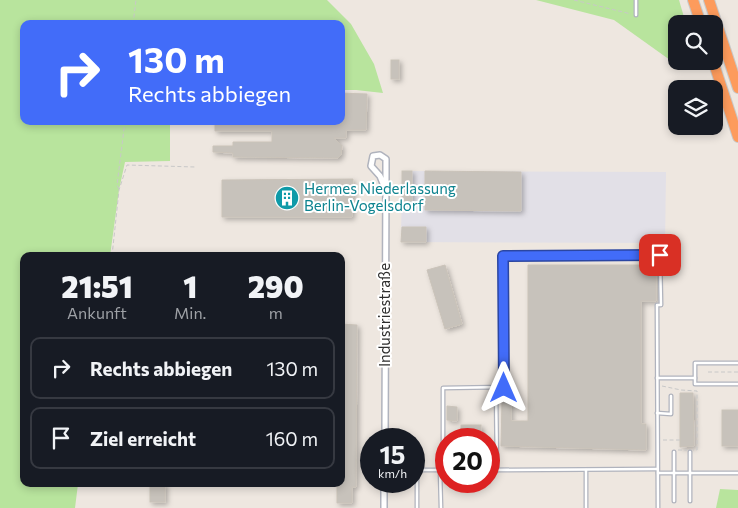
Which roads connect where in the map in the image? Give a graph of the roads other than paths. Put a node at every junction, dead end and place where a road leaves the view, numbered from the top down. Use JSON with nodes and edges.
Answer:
{"nodes":[{"id":1,"x":636,"y":0,"type":"edge"},
{"id":2,"x":693,"y":0,"type":"edge"},
{"id":3,"x":709,"y":0,"type":"edge"},
{"id":4,"x":636,"y":15,"type":"road end"},
{"id":5,"x":698,"y":15,"type":"edge"},
{"id":6,"x":716,"y":70,"type":"edge"},
{"id":7,"x":738,"y":88,"type":"edge"},
{"id":8,"x":738,"y":138,"type":"edge"},
{"id":9,"x":386,"y":191,"type":"junction"},
{"id":10,"x":738,"y":363,"type":"edge"},
{"id":11,"x":657,"y":378,"type":"junction"},
{"id":12,"x":695,"y":378,"type":"junction"},
{"id":13,"x":738,"y":384,"type":"edge"},
{"id":14,"x":496,"y":388,"type":"junction"},
{"id":15,"x":671,"y":396,"type":"dead end"},
{"id":16,"x":657,"y":414,"type":"junction"},
{"id":17,"x":385,"y":428,"type":"edge"},
{"id":18,"x":443,"y":428,"type":"edge"},
{"id":19,"x":496,"y":428,"type":"edge"},
{"id":20,"x":674,"y":451,"type":"road end"},
{"id":21,"x":690,"y":452,"type":"dead end"},
{"id":22,"x":658,"y":468,"type":"junction"},
{"id":23,"x":586,"y":469,"type":"junction"},
{"id":24,"x":435,"y":470,"type":"edge"},
{"id":25,"x":500,"y":470,"type":"edge"},
{"id":26,"x":658,"y":473,"type":"junction"},
{"id":27,"x":674,"y":473,"type":"junction"},
{"id":28,"x":690,"y":473,"type":"junction"},
{"id":29,"x":738,"y":473,"type":"edge"},
{"id":30,"x":384,"y":493,"type":"edge"},
{"id":31,"x":442,"y":493,"type":"edge"},
{"id":32,"x":674,"y":501,"type":"dead end"},
{"id":33,"x":690,"y":501,"type":"dead end"},
{"id":34,"x":384,"y":508,"type":"edge"},
{"id":35,"x":418,"y":508,"type":"edge"},
{"id":36,"x":441,"y":508,"type":"edge"},
{"id":37,"x":586,"y":508,"type":"edge"},
{"id":38,"x":658,"y":508,"type":"edge"}],
"edges":[{"from":1,"to":4,"type":"lane"},
{"from":2,"to":5,"type":"highway"},
{"from":3,"to":7,"type":"highway"},
{"from":6,"to":8,"type":"highway"},
{"from":9,"to":9,"type":"street","name":"Industriestraße"},
{"from":9,"to":17,"type":"street","name":"Industriestraße"},
{"from":10,"to":12,"type":"lane"},
{"from":11,"to":12,"type":"lane"},
{"from":11,"to":14,"type":"lane"},
{"from":11,"to":16,"type":"lane"},
{"from":12,"to":13,"type":"lane"},
{"from":14,"to":18,"type":"lane"},
{"from":14,"to":19,"type":"lane"},
{"from":15,"to":16,"type":"lane"},
{"from":16,"to":22,"type":"lane"},
{"from":20,"to":27,"type":"lane"},
{"from":21,"to":28,"type":"lane"},
{"from":22,"to":23,"type":"lane"},
{"from":22,"to":26,"type":"lane"},
{"from":23,"to":25,"type":"lane"},
{"from":23,"to":37,"type":"lane"},
{"from":24,"to":35,"type":"lane"},
{"from":26,"to":27,"type":"lane"},
{"from":26,"to":38,"type":"lane"},
{"from":27,"to":28,"type":"lane"},
{"from":27,"to":32,"type":"lane"},
{"from":28,"to":29,"type":"lane"},
{"from":28,"to":33,"type":"lane"},
{"from":30,"to":34,"type":"street"},
{"from":31,"to":36,"type":"lane"}]}
